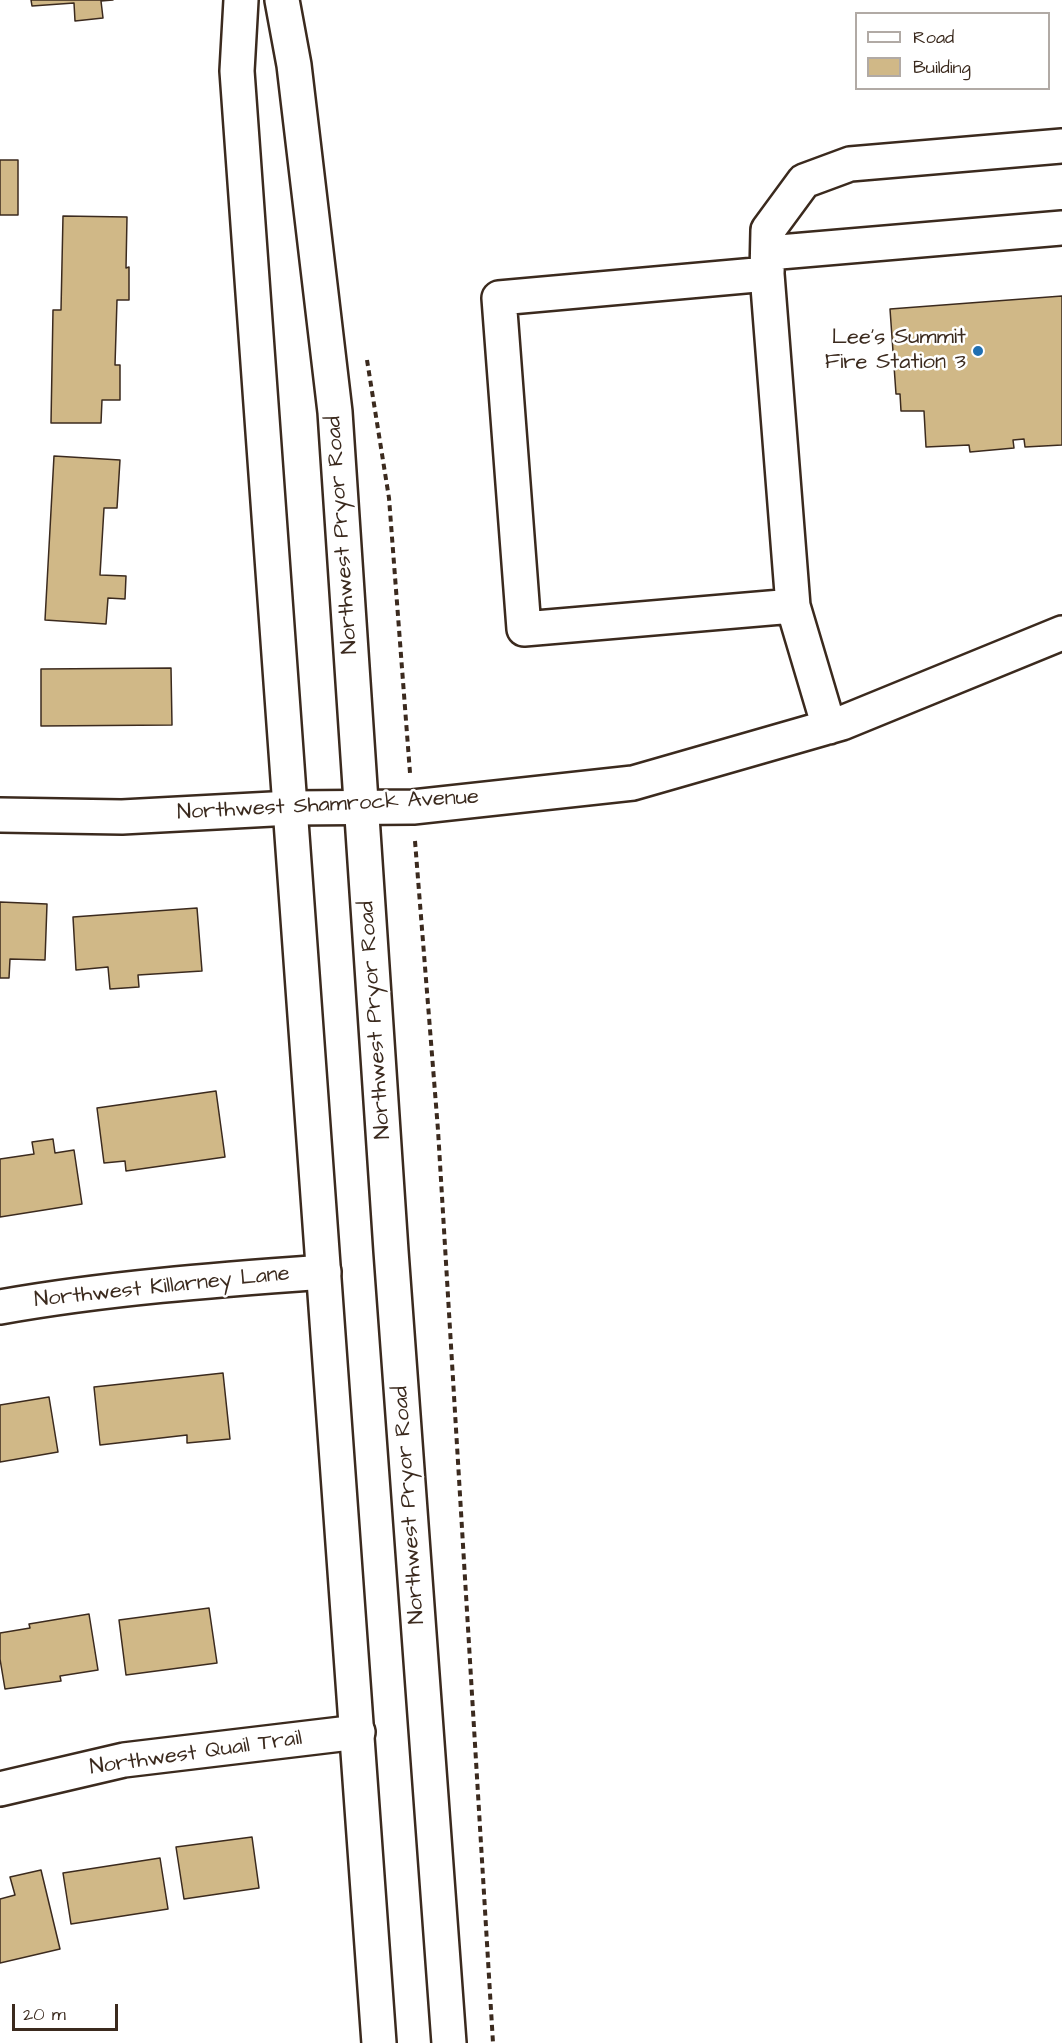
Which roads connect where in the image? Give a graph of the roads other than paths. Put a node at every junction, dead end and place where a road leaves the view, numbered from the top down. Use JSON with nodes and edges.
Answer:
{"nodes":[{"id":1,"x":241,"y":0,"type":"edge"},
{"id":2,"x":282,"y":0,"type":"edge"},
{"id":3,"x":1062,"y":146,"type":"edge"},
{"id":4,"x":1062,"y":228,"type":"edge"},
{"id":5,"x":768,"y":263,"type":"junction"},
{"id":6,"x":793,"y":606,"type":"junction"},
{"id":7,"x":1062,"y":633,"type":"edge"},
{"id":8,"x":829,"y":728,"type":"junction"},
{"id":9,"x":362,"y":807,"type":"junction"},
{"id":10,"x":291,"y":808,"type":"junction"},
{"id":11,"x":0,"y":814,"type":"edge"},
{"id":12,"x":324,"y":1272,"type":"junction"},
{"id":13,"x":0,"y":1307,"type":"edge"},
{"id":14,"x":358,"y":1732,"type":"junction"},
{"id":15,"x":0,"y":1789,"type":"edge"},
{"id":16,"x":379,"y":2043,"type":"edge"},
{"id":17,"x":449,"y":2043,"type":"edge"}],
"edges":[{"from":1,"to":10,"type":"main road"},
{"from":2,"to":9,"type":"main road","name":"Northwest Pryor Road"},
{"from":3,"to":5,"type":"main road"},
{"from":4,"to":5,"type":"main road"},
{"from":5,"to":6,"type":"main road"},
{"from":5,"to":6,"type":"main road"},
{"from":6,"to":8,"type":"main road"},
{"from":7,"to":8,"type":"main road","name":"Northwest Shamrock Avenue"},
{"from":8,"to":9,"type":"main road","name":"Northwest Shamrock Avenue"},
{"from":9,"to":10,"type":"main road","name":"Northwest Shamrock Avenue"},
{"from":9,"to":17,"type":"main road","name":"Northwest Pryor Road"},
{"from":10,"to":11,"type":"main road","name":"Northwest Shamrock Avenue"},
{"from":10,"to":12,"type":"main road"},
{"from":12,"to":13,"type":"main road","name":"Northwest Killarney Lane"},
{"from":12,"to":14,"type":"main road"},
{"from":14,"to":15,"type":"main road","name":"Northwest Quail Trail"},
{"from":14,"to":16,"type":"main road"}]}
